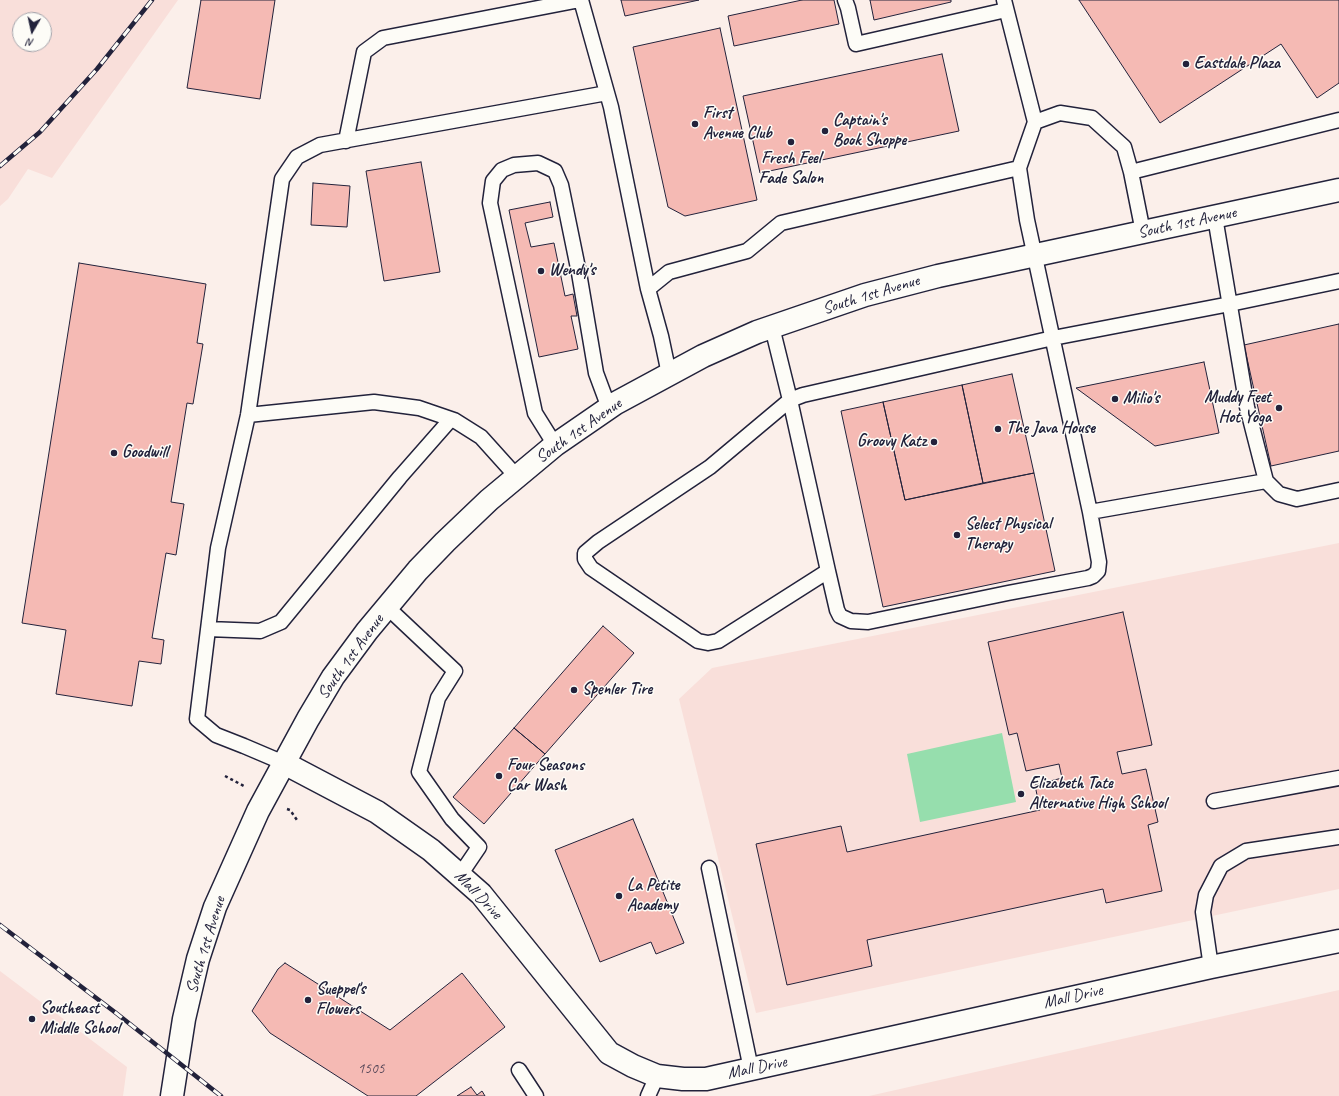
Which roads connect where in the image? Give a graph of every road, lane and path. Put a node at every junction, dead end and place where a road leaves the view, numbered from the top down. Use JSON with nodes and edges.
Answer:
{"nodes":[{"id":1,"x":580,"y":0,"type":"edge"},
{"id":2,"x":845,"y":0,"type":"edge"},
{"id":3,"x":1005,"y":5,"type":"edge"},
{"id":4,"x":607,"y":93,"type":"junction"},
{"id":5,"x":1339,"y":120,"type":"edge"},
{"id":6,"x":1035,"y":122,"type":"junction"},
{"id":7,"x":346,"y":141,"type":"junction"},
{"id":8,"x":1019,"y":168,"type":"junction"},
{"id":9,"x":1131,"y":172,"type":"junction"},
{"id":10,"x":1339,"y":190,"type":"edge"},
{"id":11,"x":1215,"y":217,"type":"junction"},
{"id":12,"x":1143,"y":232,"type":"junction"},
{"id":13,"x":1035,"y":255,"type":"junction"},
{"id":14,"x":1339,"y":281,"type":"edge"},
{"id":15,"x":648,"y":289,"type":"junction"},
{"id":16,"x":1230,"y":304,"type":"junction"},
{"id":17,"x":772,"y":327,"type":"junction"},
{"id":18,"x":1053,"y":338,"type":"junction"},
{"id":19,"x":669,"y":374,"type":"junction"},
{"id":20,"x":790,"y":400,"type":"junction"},
{"id":21,"x":609,"y":408,"type":"junction"},
{"id":22,"x":248,"y":416,"type":"junction"},
{"id":23,"x":451,"y":419,"type":"junction"},
{"id":24,"x":555,"y":445,"type":"junction"},
{"id":25,"x":517,"y":477,"type":"junction"},
{"id":26,"x":1266,"y":481,"type":"junction"},
{"id":27,"x":1339,"y":490,"type":"edge"},
{"id":28,"x":1090,"y":512,"type":"junction"},
{"id":29,"x":828,"y":571,"type":"junction"},
{"id":30,"x":387,"y":607,"type":"junction"},
{"id":31,"x":208,"y":629,"type":"junction"},
{"id":32,"x":284,"y":763,"type":"junction"},
{"id":33,"x":1339,"y":778,"type":"edge"},
{"id":34,"x":1214,"y":801,"type":"dead end"},
{"id":35,"x":1339,"y":837,"type":"edge"},
{"id":36,"x":709,"y":868,"type":"dead end"},
{"id":37,"x":460,"y":875,"type":"junction"},
{"id":38,"x":1339,"y":941,"type":"edge"},
{"id":39,"x":1211,"y":967,"type":"junction"},
{"id":40,"x":751,"y":1069,"type":"junction"},
{"id":41,"x":519,"y":1070,"type":"dead end"},
{"id":42,"x":657,"y":1076,"type":"junction"},
{"id":43,"x":172,"y":1096,"type":"edge"},
{"id":44,"x":536,"y":1096,"type":"edge"},
{"id":45,"x":648,"y":1096,"type":"edge"}],
"edges":[{"from":1,"to":4,"type":"lane"},
{"from":1,"to":7,"type":"lane"},
{"from":2,"to":3,"type":"lane"},
{"from":3,"to":6,"type":"lane"},
{"from":4,"to":7,"type":"lane"},
{"from":4,"to":15,"type":"lane"},
{"from":5,"to":9,"type":"lane"},
{"from":6,"to":8,"type":"lane"},
{"from":6,"to":9,"type":"lane"},
{"from":7,"to":22,"type":"lane"},
{"from":8,"to":13,"type":"lane"},
{"from":8,"to":15,"type":"lane"},
{"from":9,"to":12,"type":"lane"},
{"from":10,"to":11,"type":"main road","name":"South 1st Avenue"},
{"from":11,"to":12,"type":"main road","name":"South 1st Avenue"},
{"from":11,"to":16,"type":"lane"},
{"from":12,"to":13,"type":"main road","name":"South 1st Avenue"},
{"from":13,"to":17,"type":"main road","name":"South 1st Avenue"},
{"from":13,"to":18,"type":"lane"},
{"from":14,"to":16,"type":"lane"},
{"from":15,"to":19,"type":"lane"},
{"from":16,"to":18,"type":"lane"},
{"from":16,"to":26,"type":"lane"},
{"from":17,"to":19,"type":"main road","name":"South 1st Avenue"},
{"from":17,"to":20,"type":"lane"},
{"from":18,"to":20,"type":"lane"},
{"from":18,"to":28,"type":"lane"},
{"from":19,"to":21,"type":"main road","name":"South 1st Avenue"},
{"from":20,"to":29,"type":"lane"},
{"from":20,"to":29,"type":"lane"},
{"from":21,"to":24,"type":"main road","name":"South 1st Avenue"},
{"from":21,"to":24,"type":"lane"},
{"from":22,"to":23,"type":"lane"},
{"from":22,"to":31,"type":"lane"},
{"from":23,"to":25,"type":"lane"},
{"from":23,"to":31,"type":"lane"},
{"from":24,"to":25,"type":"main road","name":"South 1st Avenue"},
{"from":25,"to":30,"type":"main road","name":"South 1st Avenue"},
{"from":26,"to":27,"type":"lane"},
{"from":26,"to":28,"type":"lane"},
{"from":28,"to":29,"type":"lane"},
{"from":30,"to":32,"type":"main road","name":"South 1st Avenue"},
{"from":30,"to":37,"type":"lane"},
{"from":31,"to":32,"type":"lane"},
{"from":32,"to":37,"type":"main road","name":"Mall Drive"},
{"from":32,"to":43,"type":"main road","name":"South 1st Avenue"},
{"from":33,"to":34,"type":"lane"},
{"from":35,"to":39,"type":"lane"},
{"from":36,"to":40,"type":"lane"},
{"from":37,"to":42,"type":"main road","name":"Mall Drive"},
{"from":38,"to":39,"type":"main road","name":"Mall Drive"},
{"from":39,"to":40,"type":"main road","name":"Mall Drive"},
{"from":40,"to":42,"type":"main road","name":"Mall Drive"},
{"from":41,"to":44,"type":"lane"},
{"from":42,"to":45,"type":"lane"}]}
